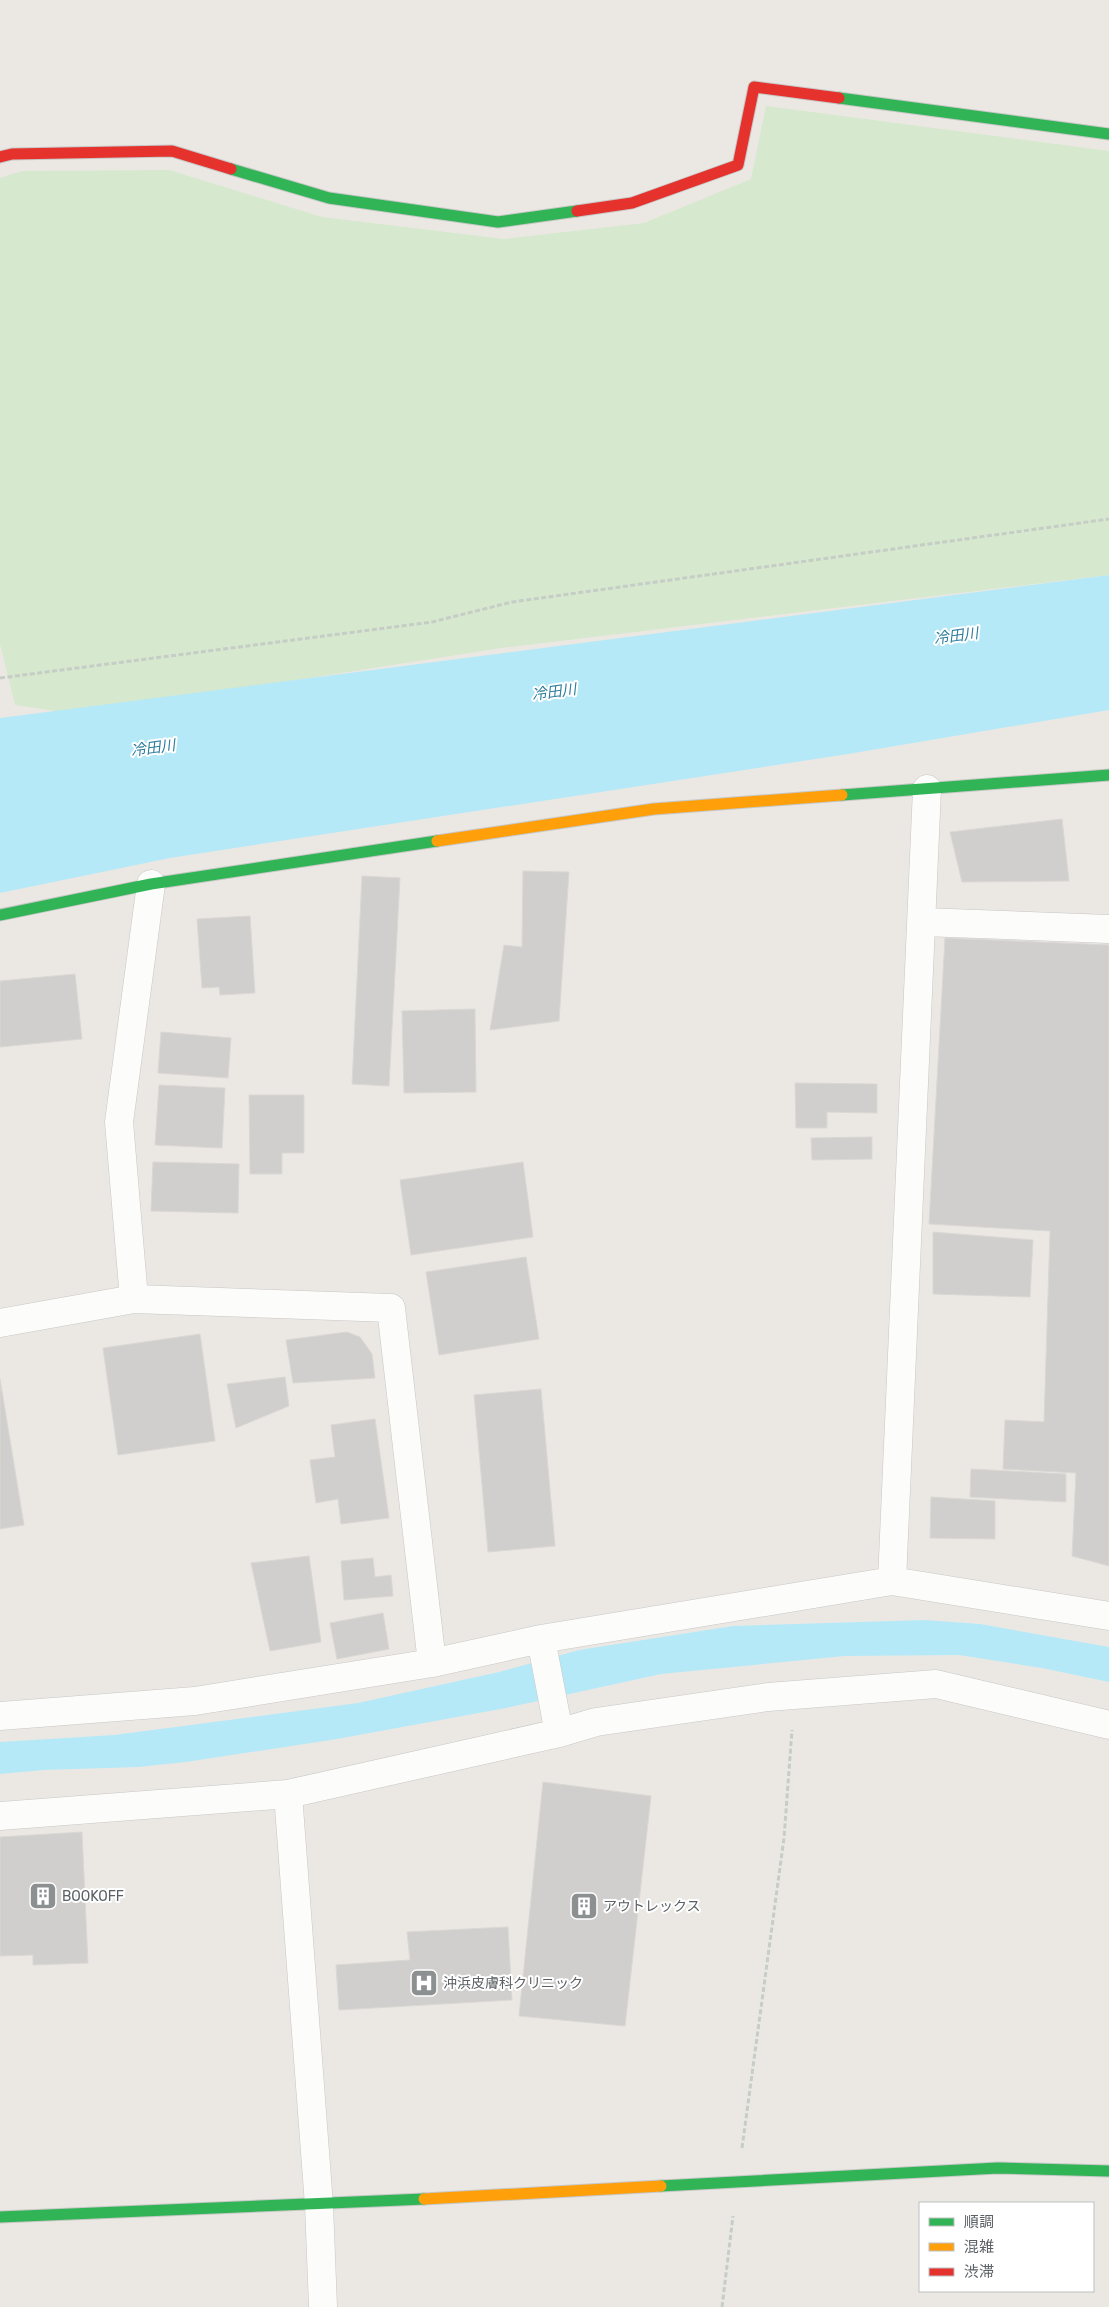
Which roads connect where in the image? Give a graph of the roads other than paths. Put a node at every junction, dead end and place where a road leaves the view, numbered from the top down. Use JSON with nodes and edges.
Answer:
{"nodes":[{"id":1,"x":1109,"y":134,"type":"edge"},
{"id":2,"x":0,"y":157,"type":"edge"},
{"id":3,"x":1109,"y":775,"type":"edge"},
{"id":4,"x":928,"y":789,"type":"junction"},
{"id":5,"x":151,"y":884,"type":"junction"},
{"id":6,"x":0,"y":916,"type":"edge"},
{"id":7,"x":923,"y":922,"type":"junction"},
{"id":8,"x":1109,"y":929,"type":"edge"},
{"id":9,"x":134,"y":1299,"type":"junction"},
{"id":10,"x":0,"y":1323,"type":"edge"},
{"id":11,"x":892,"y":1580,"type":"junction"},
{"id":12,"x":1109,"y":1616,"type":"edge"},
{"id":13,"x":541,"y":1639,"type":"junction"},
{"id":14,"x":432,"y":1663,"type":"junction"},
{"id":15,"x":0,"y":1716,"type":"edge"},
{"id":16,"x":1109,"y":1725,"type":"edge"},
{"id":17,"x":559,"y":1732,"type":"junction"},
{"id":18,"x":288,"y":1794,"type":"junction"},
{"id":19,"x":0,"y":1816,"type":"edge"},
{"id":20,"x":1109,"y":2171,"type":"edge"},
{"id":21,"x":319,"y":2205,"type":"junction"},
{"id":22,"x":0,"y":2217,"type":"edge"},
{"id":23,"x":323,"y":2307,"type":"edge"}],
"edges":[{"from":1,"to":2,"type":"street"},
{"from":3,"to":4,"type":"street"},
{"from":4,"to":5,"type":"street"},
{"from":4,"to":7,"type":"street"},
{"from":5,"to":6,"type":"street"},
{"from":5,"to":9,"type":"street"},
{"from":7,"to":8,"type":"street"},
{"from":7,"to":11,"type":"street"},
{"from":9,"to":10,"type":"street"},
{"from":9,"to":14,"type":"street"},
{"from":11,"to":12,"type":"street"},
{"from":11,"to":13,"type":"street"},
{"from":13,"to":14,"type":"street"},
{"from":13,"to":17,"type":"street"},
{"from":14,"to":15,"type":"street"},
{"from":16,"to":17,"type":"street"},
{"from":17,"to":18,"type":"street"},
{"from":18,"to":19,"type":"street"},
{"from":18,"to":21,"type":"street"},
{"from":20,"to":21,"type":"street"},
{"from":21,"to":22,"type":"street"},
{"from":21,"to":23,"type":"street"}]}
